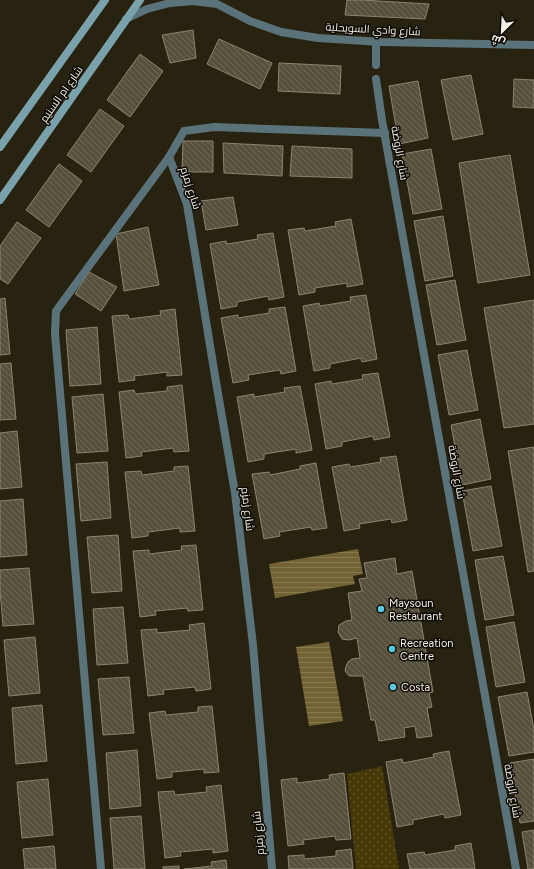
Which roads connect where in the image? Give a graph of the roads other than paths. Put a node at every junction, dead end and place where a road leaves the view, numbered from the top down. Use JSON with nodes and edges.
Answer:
{"nodes":[{"id":1,"x":105,"y":0,"type":"edge"},
{"id":2,"x":140,"y":0,"type":"edge"},
{"id":3,"x":216,"y":2,"type":"edge"},
{"id":4,"x":126,"y":19,"type":"junction"},
{"id":5,"x":376,"y":42,"type":"junction"},
{"id":6,"x":534,"y":45,"type":"edge"},
{"id":7,"x":376,"y":65,"type":"dead end"},
{"id":8,"x":376,"y":79,"type":"dead end"},
{"id":9,"x":385,"y":133,"type":"junction"},
{"id":10,"x":0,"y":147,"type":"edge"},
{"id":11,"x":169,"y":157,"type":"junction"},
{"id":12,"x":0,"y":200,"type":"edge"},
{"id":13,"x":101,"y":869,"type":"edge"},
{"id":14,"x":272,"y":869,"type":"edge"},
{"id":15,"x":516,"y":869,"type":"edge"}],
"edges":[{"from":1,"to":10,"type":"main road","name":"شارع ام السنيم"},
{"from":2,"to":4,"type":"main road","name":"شارع ام السنيم"},
{"from":3,"to":4,"type":"street","name":"شارع وادي السويحلية"},
{"from":3,"to":5,"type":"street","name":"شارع وادي السويحلية"},
{"from":4,"to":12,"type":"main road","name":"شارع ام السنيم"},
{"from":5,"to":6,"type":"street","name":"شارع وادي السويحلية"},
{"from":5,"to":7,"type":"street"},
{"from":8,"to":9,"type":"street","name":"شارع الروضة"},
{"from":9,"to":11,"type":"street"},
{"from":9,"to":15,"type":"street","name":"شارع الروضة"},
{"from":11,"to":13,"type":"street"},
{"from":11,"to":14,"type":"street","name":"شارع زمزم"}]}
